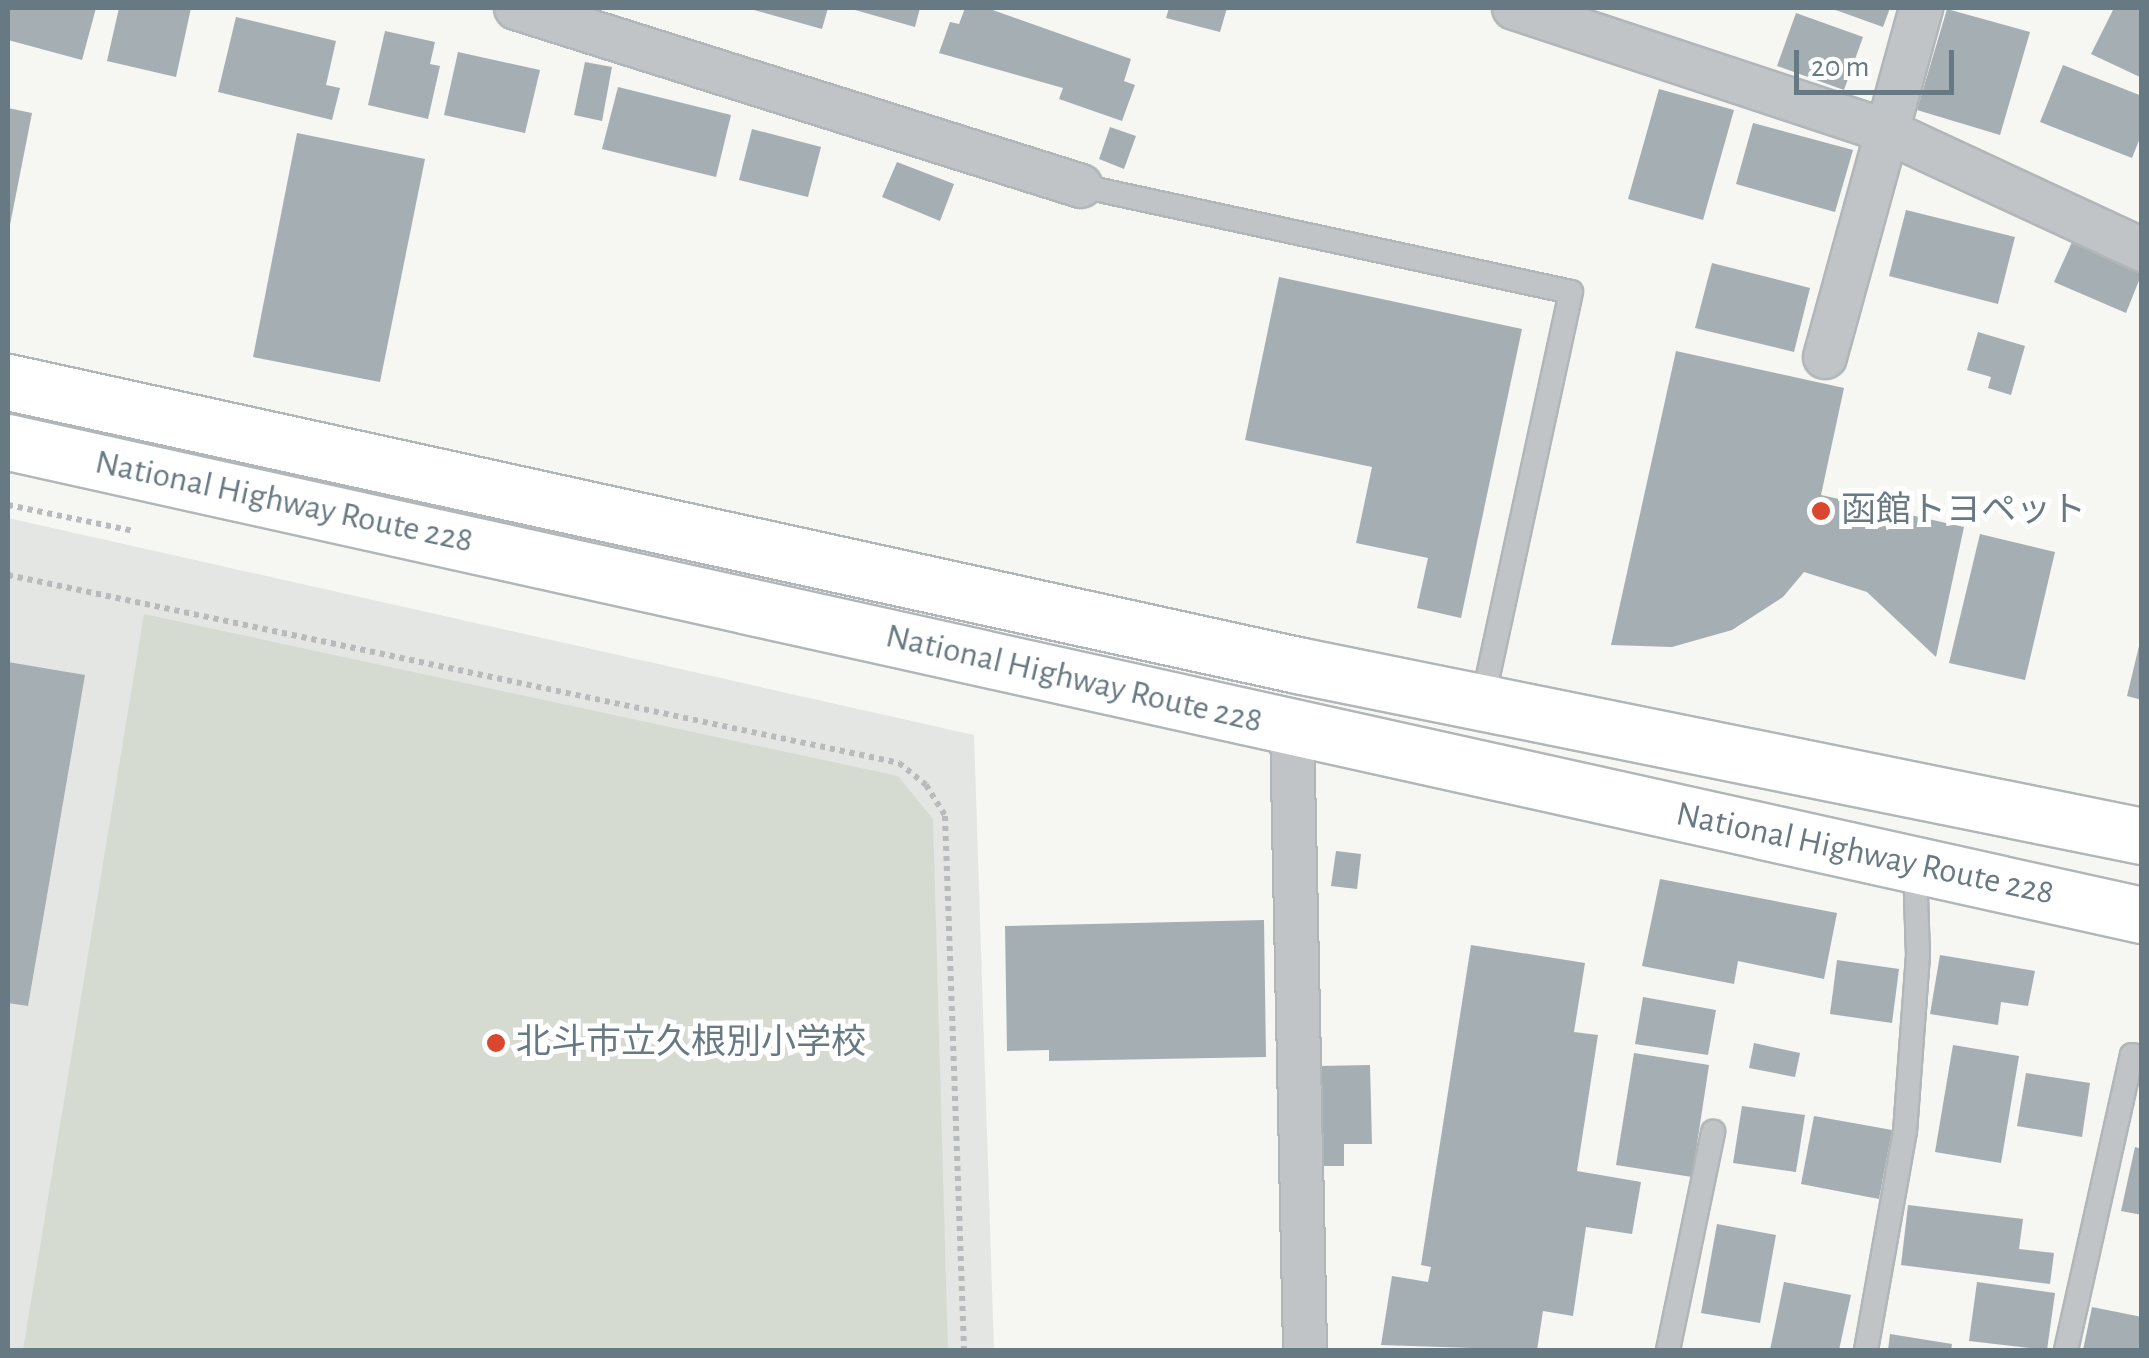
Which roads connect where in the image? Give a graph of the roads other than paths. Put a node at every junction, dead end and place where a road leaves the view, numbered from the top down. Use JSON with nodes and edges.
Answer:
{"nodes":[{"id":1,"x":516,"y":8,"type":"edge"},
{"id":2,"x":1514,"y":8,"type":"edge"},
{"id":3,"x":1921,"y":8,"type":"edge"},
{"id":4,"x":608,"y":21,"type":"edge"},
{"id":5,"x":1886,"y":131,"type":"junction"},
{"id":6,"x":1081,"y":186,"type":"joint"},
{"id":7,"x":2142,"y":250,"type":"edge"},
{"id":8,"x":1825,"y":357,"type":"dead end"},
{"id":9,"x":8,"y":382,"type":"edge"},
{"id":10,"x":8,"y":442,"type":"edge"},
{"id":11,"x":1482,"y":703,"type":"junction"},
{"id":12,"x":1292,"y":728,"type":"junction"},
{"id":13,"x":2142,"y":836,"type":"edge"},
{"id":14,"x":1915,"y":865,"type":"junction"},
{"id":15,"x":2142,"y":915,"type":"edge"},
{"id":16,"x":2142,"y":1056,"type":"edge"},
{"id":17,"x":1713,"y":1132,"type":"dead end"},
{"id":18,"x":1305,"y":1350,"type":"edge"},
{"id":19,"x":1668,"y":1350,"type":"edge"},
{"id":20,"x":1866,"y":1350,"type":"edge"},
{"id":21,"x":2066,"y":1350,"type":"edge"}],
"edges":[{"from":1,"to":4,"type":"street"},
{"from":2,"to":5,"type":"street"},
{"from":3,"to":5,"type":"street"},
{"from":4,"to":6,"type":"street"},
{"from":5,"to":7,"type":"street"},
{"from":5,"to":8,"type":"street"},
{"from":6,"to":11,"type":"lane"},
{"from":9,"to":11,"type":"highway","name":"National Highway Route 228"},
{"from":10,"to":12,"type":"highway","name":"National Highway Route 228"},
{"from":11,"to":13,"type":"highway","name":"National Highway Route 228"},
{"from":12,"to":14,"type":"highway","name":"National Highway Route 228"},
{"from":12,"to":18,"type":"street"},
{"from":14,"to":15,"type":"highway","name":"National Highway Route 228"},
{"from":14,"to":20,"type":"lane"},
{"from":16,"to":21,"type":"lane"},
{"from":17,"to":19,"type":"lane"}]}
